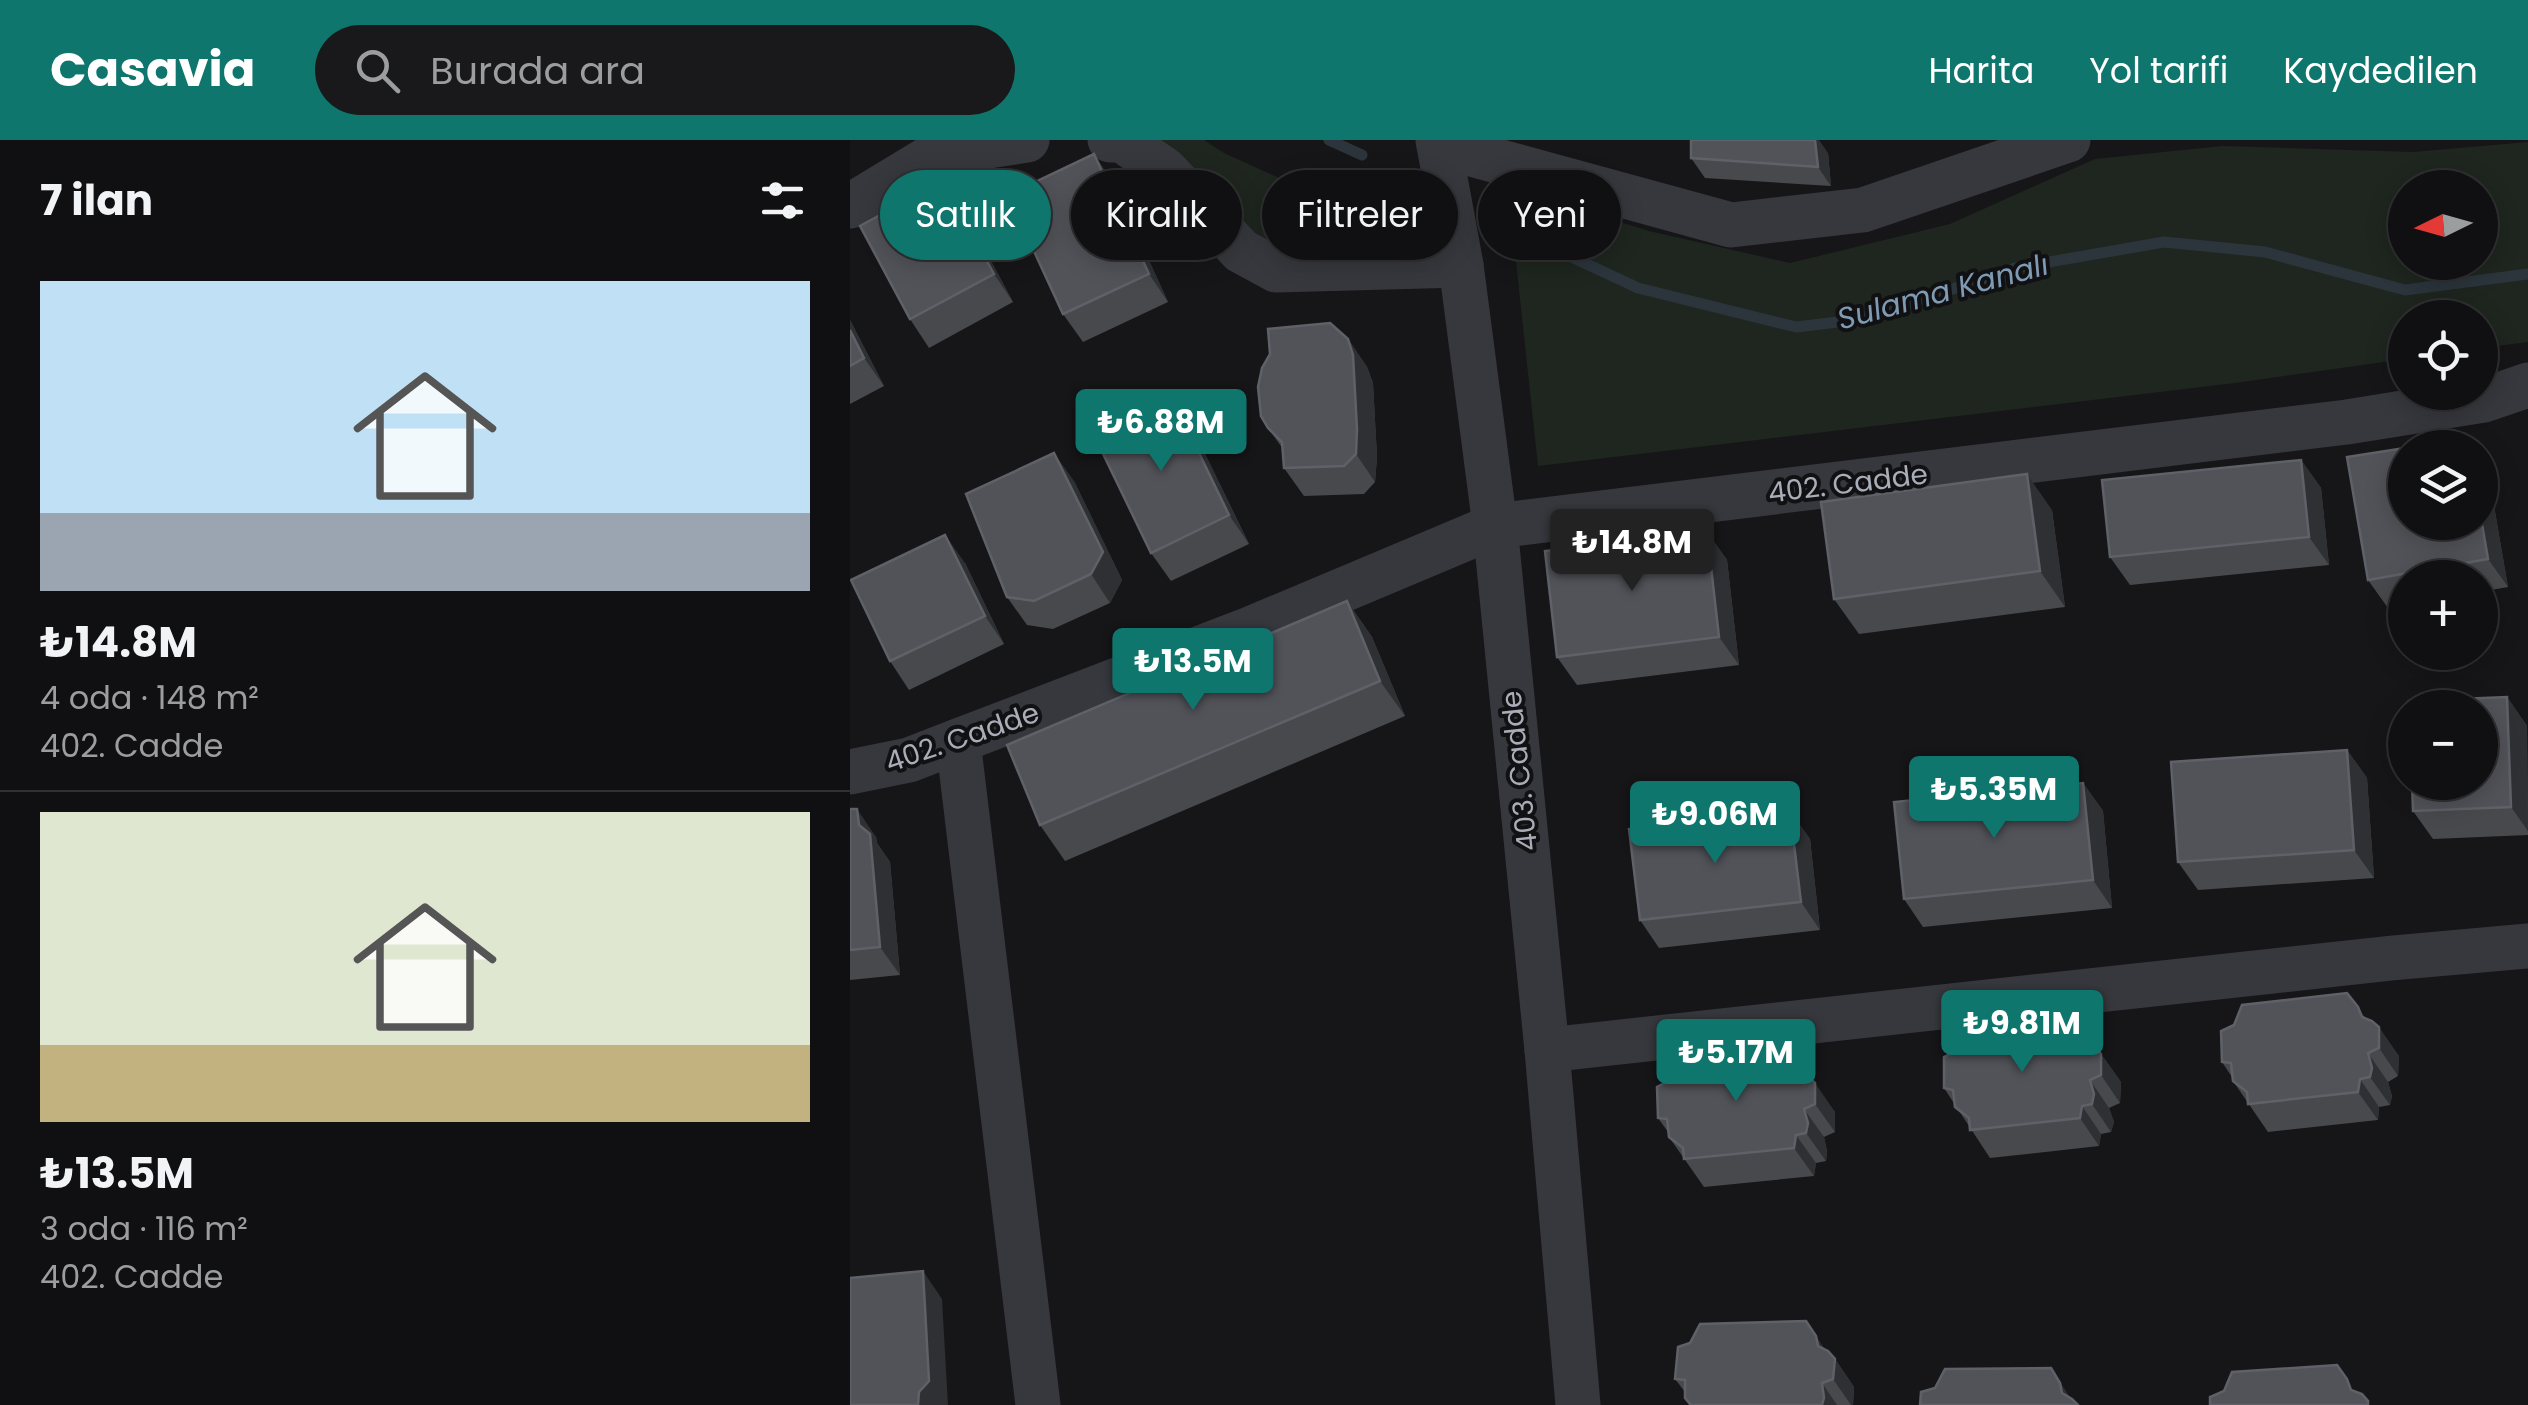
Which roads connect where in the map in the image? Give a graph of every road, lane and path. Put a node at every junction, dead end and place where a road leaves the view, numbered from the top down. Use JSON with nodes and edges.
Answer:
{"nodes":[{"id":1,"x":1027,"y":140,"type":"edge"},
{"id":2,"x":1110,"y":140,"type":"edge"},
{"id":3,"x":2068,"y":140,"type":"edge"},
{"id":4,"x":1439,"y":143,"type":"edge"},
{"id":5,"x":906,"y":154,"type":"edge"},
{"id":6,"x":850,"y":206,"type":"edge"},
{"id":7,"x":1461,"y":265,"type":"junction"},
{"id":8,"x":2528,"y":385,"type":"edge"},
{"id":9,"x":1495,"y":526,"type":"junction"},
{"id":10,"x":958,"y":741,"type":"junction"},
{"id":11,"x":850,"y":772,"type":"edge"},
{"id":12,"x":2528,"y":946,"type":"edge"},
{"id":13,"x":1548,"y":1050,"type":"junction"},
{"id":14,"x":1038,"y":1405,"type":"edge"},
{"id":15,"x":1578,"y":1405,"type":"edge"}],
"edges":[{"from":1,"to":5,"type":"street"},
{"from":2,"to":7,"type":"street"},
{"from":3,"to":4,"type":"street"},
{"from":4,"to":7,"type":"street","name":"403. Cadde"},
{"from":5,"to":6,"type":"street"},
{"from":7,"to":9,"type":"street","name":"403. Cadde"},
{"from":8,"to":9,"type":"street","name":"402. Cadde"},
{"from":9,"to":10,"type":"street","name":"402. Cadde"},
{"from":9,"to":13,"type":"street","name":"403. Cadde"},
{"from":10,"to":11,"type":"street","name":"402. Cadde"},
{"from":10,"to":14,"type":"street"},
{"from":12,"to":13,"type":"street"},
{"from":13,"to":15,"type":"street","name":"403. Cadde"}]}
